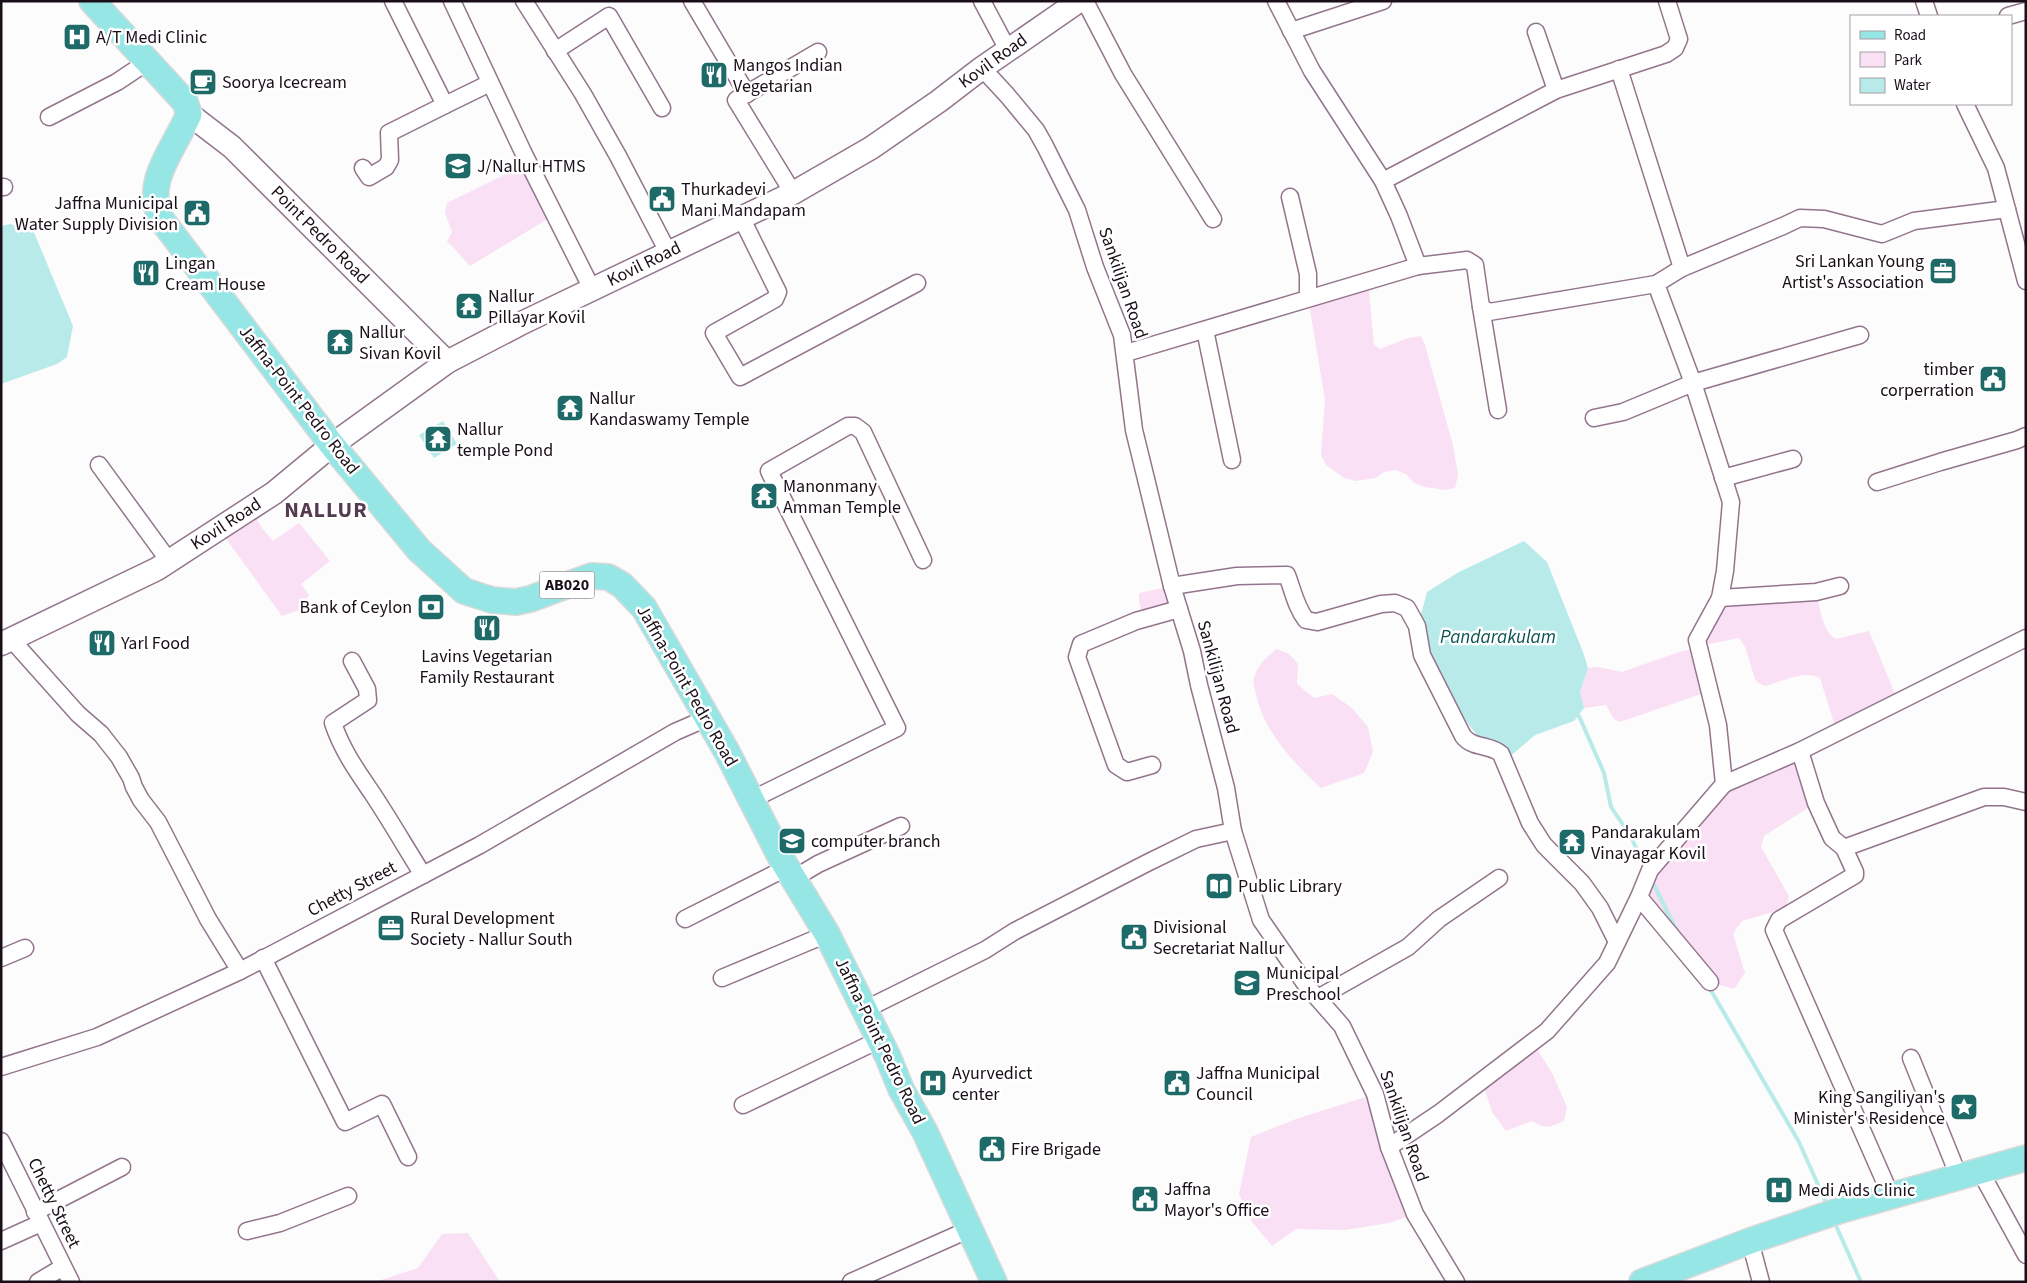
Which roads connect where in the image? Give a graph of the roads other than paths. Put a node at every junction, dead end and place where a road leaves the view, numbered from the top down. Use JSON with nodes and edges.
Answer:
{"nodes":[{"id":1,"x":92,"y":1,"type":"edge"},
{"id":2,"x":393,"y":1,"type":"edge"},
{"id":3,"x":452,"y":1,"type":"edge"},
{"id":4,"x":524,"y":1,"type":"edge"},
{"id":5,"x":692,"y":1,"type":"edge"},
{"id":6,"x":982,"y":1,"type":"edge"},
{"id":7,"x":1079,"y":1,"type":"edge"},
{"id":8,"x":1085,"y":1,"type":"edge"},
{"id":9,"x":1276,"y":1,"type":"edge"},
{"id":10,"x":1383,"y":1,"type":"edge"},
{"id":11,"x":1667,"y":1,"type":"edge"},
{"id":12,"x":1924,"y":1,"type":"edge"},
{"id":13,"x":2026,"y":11,"type":"edge"},
{"id":14,"x":1929,"y":15,"type":"edge"},
{"id":15,"x":2012,"y":15,"type":"edge"},
{"id":16,"x":1291,"y":31,"type":"junction"},
{"id":17,"x":1536,"y":32,"type":"dead end"},
{"id":18,"x":1008,"y":50,"type":"junction"},
{"id":19,"x":555,"y":51,"type":"junction"},
{"id":20,"x":818,"y":52,"type":"dead end"},
{"id":21,"x":148,"y":62,"type":"junction"},
{"id":22,"x":982,"y":68,"type":"junction"},
{"id":23,"x":1619,"y":69,"type":"junction"},
{"id":24,"x":490,"y":83,"type":"junction"},
{"id":25,"x":1556,"y":90,"type":"junction"},
{"id":26,"x":747,"y":94,"type":"junction"},
{"id":27,"x":445,"y":105,"type":"junction"},
{"id":28,"x":1965,"y":105,"type":"edge"},
{"id":29,"x":662,"y":108,"type":"dead end"},
{"id":30,"x":188,"y":114,"type":"junction"},
{"id":31,"x":50,"y":117,"type":"dead end"},
{"id":32,"x":363,"y":168,"type":"dead end"},
{"id":33,"x":1383,"y":181,"type":"junction"},
{"id":34,"x":794,"y":193,"type":"junction"},
{"id":35,"x":1290,"y":197,"type":"dead end"},
{"id":36,"x":2007,"y":209,"type":"junction"},
{"id":37,"x":741,"y":217,"type":"junction"},
{"id":38,"x":1213,"y":219,"type":"dead end"},
{"id":39,"x":668,"y":252,"type":"junction"},
{"id":40,"x":1418,"y":266,"type":"junction"},
{"id":41,"x":1682,"y":268,"type":"junction"},
{"id":42,"x":2026,"y":281,"type":"edge"},
{"id":43,"x":917,"y":283,"type":"dead end"},
{"id":44,"x":1656,"y":284,"type":"junction"},
{"id":45,"x":592,"y":289,"type":"junction"},
{"id":46,"x":1308,"y":298,"type":"junction"},
{"id":47,"x":1481,"y":307,"type":"junction"},
{"id":48,"x":1205,"y":330,"type":"junction"},
{"id":49,"x":1860,"y":335,"type":"dead end"},
{"id":50,"x":1126,"y":353,"type":"junction"},
{"id":51,"x":447,"y":362,"type":"junction"},
{"id":52,"x":1693,"y":383,"type":"junction"},
{"id":53,"x":1498,"y":410,"type":"dead end"},
{"id":54,"x":1594,"y":418,"type":"dead end"},
{"id":55,"x":2026,"y":436,"type":"edge"},
{"id":56,"x":332,"y":445,"type":"junction"},
{"id":57,"x":1793,"y":459,"type":"dead end"},
{"id":58,"x":1232,"y":460,"type":"dead end"},
{"id":59,"x":98,"y":466,"type":"dead end"},
{"id":60,"x":1723,"y":478,"type":"junction"},
{"id":61,"x":1877,"y":482,"type":"dead end"},
{"id":62,"x":923,"y":560,"type":"dead end"},
{"id":63,"x":169,"y":561,"type":"junction"},
{"id":64,"x":1172,"y":586,"type":"junction"},
{"id":65,"x":1840,"y":586,"type":"dead end"},
{"id":66,"x":1720,"y":598,"type":"junction"},
{"id":67,"x":1179,"y":609,"type":"junction"},
{"id":68,"x":2026,"y":638,"type":"edge"},
{"id":69,"x":6,"y":642,"type":"edge"},
{"id":70,"x":352,"y":661,"type":"dead end"},
{"id":71,"x":707,"y":718,"type":"junction"},
{"id":72,"x":1800,"y":751,"type":"junction"},
{"id":73,"x":1152,"y":765,"type":"dead end"},
{"id":74,"x":1724,"y":784,"type":"junction"},
{"id":75,"x":752,"y":802,"type":"junction"},
{"id":76,"x":2026,"y":802,"type":"edge"},
{"id":77,"x":901,"y":826,"type":"dead end"},
{"id":78,"x":1234,"y":831,"type":"junction"},
{"id":79,"x":1844,"y":848,"type":"junction"},
{"id":80,"x":790,"y":873,"type":"junction"},
{"id":81,"x":423,"y":875,"type":"junction"},
{"id":82,"x":1499,"y":878,"type":"dead end"},
{"id":83,"x":1640,"y":897,"type":"junction"},
{"id":84,"x":685,"y":919,"type":"dead end"},
{"id":85,"x":827,"y":934,"type":"junction"},
{"id":86,"x":1618,"y":942,"type":"junction"},
{"id":87,"x":25,"y":948,"type":"dead end"},
{"id":88,"x":1,"y":958,"type":"edge"},
{"id":89,"x":263,"y":958,"type":"junction"},
{"id":90,"x":240,"y":971,"type":"junction"},
{"id":91,"x":722,"y":978,"type":"dead end"},
{"id":92,"x":1710,"y":982,"type":"dead end"},
{"id":93,"x":1318,"y":998,"type":"junction"},
{"id":94,"x":864,"y":1010,"type":"junction"},
{"id":95,"x":880,"y":1040,"type":"junction"},
{"id":96,"x":1911,"y":1058,"type":"dead end"},
{"id":97,"x":1,"y":1067,"type":"edge"},
{"id":98,"x":743,"y":1105,"type":"dead end"},
{"id":99,"x":1,"y":1141,"type":"edge"},
{"id":100,"x":1389,"y":1147,"type":"junction"},
{"id":101,"x":408,"y":1157,"type":"dead end"},
{"id":102,"x":2026,"y":1158,"type":"edge"},
{"id":103,"x":122,"y":1167,"type":"dead end"},
{"id":104,"x":1969,"y":1174,"type":"junction"},
{"id":105,"x":348,"y":1196,"type":"dead end"},
{"id":106,"x":1891,"y":1196,"type":"junction"},
{"id":107,"x":38,"y":1218,"type":"junction"},
{"id":108,"x":970,"y":1229,"type":"junction"},
{"id":109,"x":247,"y":1231,"type":"dead end"},
{"id":110,"x":1,"y":1241,"type":"edge"},
{"id":111,"x":1750,"y":1241,"type":"junction"},
{"id":112,"x":2026,"y":1255,"type":"edge"},
{"id":113,"x":63,"y":1267,"type":"junction"},
{"id":114,"x":1685,"y":1274,"type":"edge"},
{"id":115,"x":38,"y":1282,"type":"edge"},
{"id":116,"x":70,"y":1282,"type":"edge"},
{"id":117,"x":851,"y":1282,"type":"edge"},
{"id":118,"x":994,"y":1282,"type":"edge"},
{"id":119,"x":1456,"y":1282,"type":"edge"},
{"id":120,"x":1642,"y":1282,"type":"edge"},
{"id":121,"x":1761,"y":1282,"type":"edge"}],
"edges":[{"from":1,"to":21,"type":"main road"},
{"from":2,"to":27,"type":"street"},
{"from":3,"to":24,"type":"street"},
{"from":4,"to":19,"type":"street"},
{"from":5,"to":26,"type":"street"},
{"from":6,"to":18,"type":"street"},
{"from":7,"to":18,"type":"street","name":"Kovil Road"},
{"from":8,"to":38,"type":"street"},
{"from":9,"to":16,"type":"street"},
{"from":10,"to":16,"type":"street"},
{"from":11,"to":23,"type":"street"},
{"from":12,"to":14,"type":"street"},
{"from":13,"to":15,"type":"street"},
{"from":16,"to":33,"type":"street"},
{"from":17,"to":25,"type":"street"},
{"from":18,"to":22,"type":"street","name":"Kovil Road"},
{"from":19,"to":29,"type":"street"},
{"from":19,"to":39,"type":"street"},
{"from":20,"to":26,"type":"street"},
{"from":21,"to":30,"type":"main road"},
{"from":21,"to":31,"type":"street"},
{"from":22,"to":34,"type":"street","name":"Kovil Road"},
{"from":22,"to":50,"type":"street","name":"Sankilijan Road"},
{"from":23,"to":25,"type":"street"},
{"from":23,"to":41,"type":"street"},
{"from":24,"to":27,"type":"street"},
{"from":24,"to":45,"type":"street"},
{"from":25,"to":33,"type":"street"},
{"from":26,"to":34,"type":"street"},
{"from":27,"to":32,"type":"street"},
{"from":28,"to":36,"type":"street"},
{"from":30,"to":51,"type":"street","name":"Point Pedro Road"},
{"from":30,"to":56,"type":"main road","name":"Jaffna-Point Pedro Road","number":"AB020"},
{"from":33,"to":40,"type":"street"},
{"from":34,"to":37,"type":"street","name":"Kovil Road"},
{"from":35,"to":46,"type":"street"},
{"from":36,"to":41,"type":"street"},
{"from":36,"to":42,"type":"street"},
{"from":37,"to":39,"type":"street","name":"Kovil Road"},
{"from":37,"to":43,"type":"street"},
{"from":39,"to":45,"type":"street","name":"Kovil Road"},
{"from":40,"to":46,"type":"street"},
{"from":40,"to":47,"type":"street"},
{"from":41,"to":44,"type":"street"},
{"from":44,"to":47,"type":"street"},
{"from":44,"to":52,"type":"street"},
{"from":45,"to":51,"type":"street","name":"Kovil Road"},
{"from":46,"to":48,"type":"street"},
{"from":47,"to":53,"type":"street"},
{"from":48,"to":50,"type":"street"},
{"from":48,"to":58,"type":"street"},
{"from":49,"to":52,"type":"street"},
{"from":50,"to":64,"type":"street","name":"Sankilijan Road"},
{"from":51,"to":56,"type":"street","name":"Kovil Road"},
{"from":52,"to":54,"type":"street"},
{"from":52,"to":60,"type":"street"},
{"from":55,"to":61,"type":"street"},
{"from":56,"to":63,"type":"street","name":"Kovil Road"},
{"from":56,"to":71,"type":"main road","name":"Jaffna-Point Pedro Road","number":"AB020"},
{"from":57,"to":60,"type":"street"},
{"from":59,"to":63,"type":"street"},
{"from":60,"to":66,"type":"street"},
{"from":62,"to":75,"type":"street"},
{"from":63,"to":69,"type":"street","name":"Kovil Road"},
{"from":64,"to":67,"type":"street","name":"Sankilijan Road"},
{"from":64,"to":86,"type":"street"},
{"from":65,"to":66,"type":"street"},
{"from":66,"to":74,"type":"street"},
{"from":67,"to":73,"type":"street"},
{"from":67,"to":78,"type":"street","name":"Sankilijan Road"},
{"from":68,"to":72,"type":"street"},
{"from":69,"to":90,"type":"street"},
{"from":70,"to":81,"type":"street"},
{"from":71,"to":75,"type":"main road","name":"Jaffna-Point Pedro Road","number":"AB020"},
{"from":71,"to":81,"type":"street","name":"Chetty Street"},
{"from":72,"to":74,"type":"street"},
{"from":72,"to":79,"type":"street"},
{"from":74,"to":83,"type":"street"},
{"from":75,"to":80,"type":"main road","name":"Jaffna-Point Pedro Road","number":"AB020"},
{"from":76,"to":79,"type":"street"},
{"from":77,"to":80,"type":"street"},
{"from":78,"to":93,"type":"street","name":"Sankilijan Road"},
{"from":78,"to":94,"type":"street"},
{"from":79,"to":106,"type":"street"},
{"from":80,"to":84,"type":"street"},
{"from":80,"to":85,"type":"main road","name":"Jaffna-Point Pedro Road","number":"AB020"},
{"from":81,"to":89,"type":"street","name":"Chetty Street"},
{"from":82,"to":93,"type":"street"},
{"from":83,"to":86,"type":"street"},
{"from":83,"to":92,"type":"street"},
{"from":85,"to":91,"type":"street"},
{"from":85,"to":94,"type":"main road","name":"Jaffna-Point Pedro Road","number":"AB020"},
{"from":86,"to":100,"type":"street"},
{"from":87,"to":88,"type":"street"},
{"from":89,"to":90,"type":"street","name":"Chetty Street"},
{"from":89,"to":101,"type":"street"},
{"from":90,"to":97,"type":"street","name":"Chetty Street"},
{"from":93,"to":100,"type":"street","name":"Sankilijan Road"},
{"from":94,"to":95,"type":"main road","name":"Jaffna-Point Pedro Road","number":"AB020"},
{"from":95,"to":98,"type":"street"},
{"from":95,"to":108,"type":"main road","name":"Jaffna-Point Pedro Road","number":"AB020"},
{"from":96,"to":104,"type":"street"},
{"from":99,"to":107,"type":"street","name":"Chetty Street"},
{"from":100,"to":119,"type":"street","name":"Sankilijan Road"},
{"from":102,"to":104,"type":"main road"},
{"from":103,"to":107,"type":"street"},
{"from":104,"to":106,"type":"main road"},
{"from":104,"to":112,"type":"street"},
{"from":105,"to":109,"type":"street"},
{"from":106,"to":111,"type":"main road"},
{"from":107,"to":110,"type":"street"},
{"from":107,"to":113,"type":"street","name":"Chetty Street"},
{"from":108,"to":117,"type":"street"},
{"from":108,"to":118,"type":"main road","name":"Jaffna-Point Pedro Road","number":"AB020"},
{"from":111,"to":114,"type":"main road"},
{"from":111,"to":121,"type":"street"},
{"from":113,"to":115,"type":"street"},
{"from":113,"to":116,"type":"street","name":"Chetty Street"},
{"from":114,"to":120,"type":"main road"}]}
